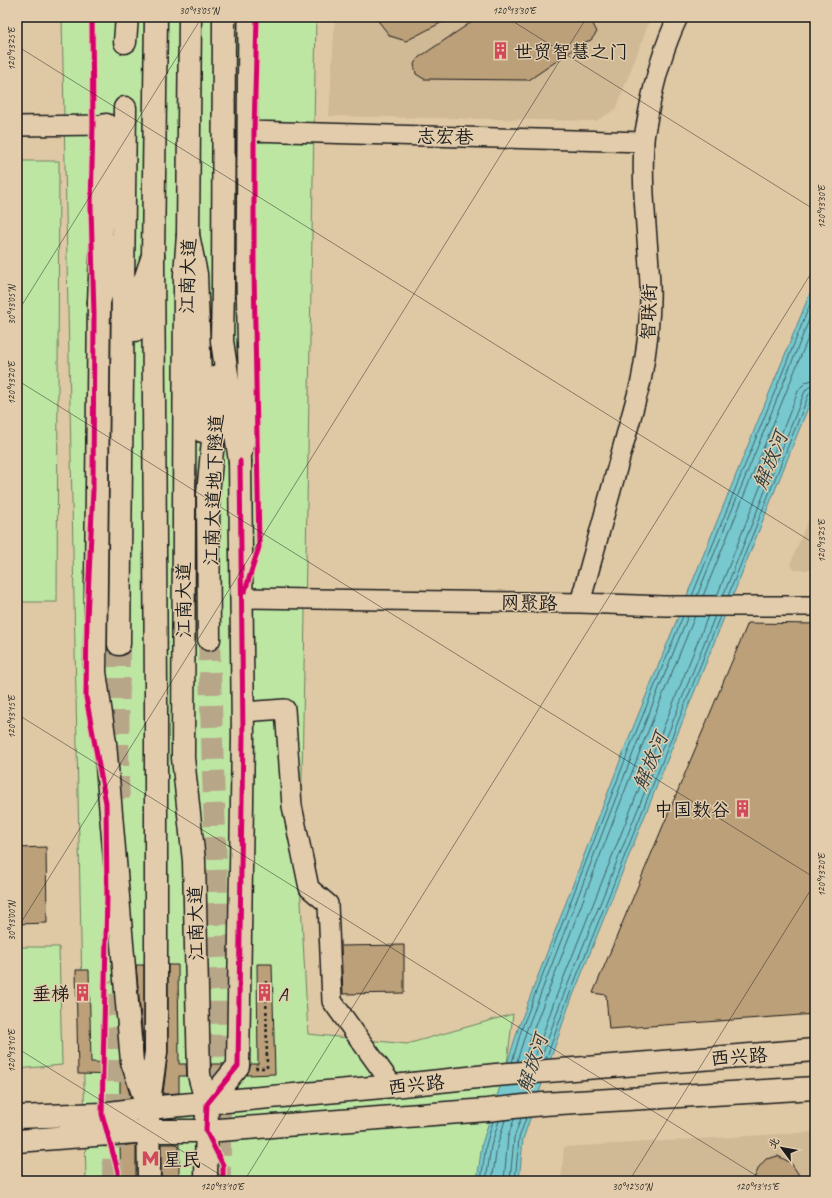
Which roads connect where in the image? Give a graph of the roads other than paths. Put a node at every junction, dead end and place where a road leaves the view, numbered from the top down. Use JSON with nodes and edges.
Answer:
{"nodes":[{"id":1,"x":127,"y":17,"type":"edge"},
{"id":2,"x":156,"y":17,"type":"edge"},
{"id":3,"x":190,"y":17,"type":"edge"},
{"id":4,"x":224,"y":17,"type":"edge"},
{"id":5,"x":248,"y":17,"type":"edge"},
{"id":6,"x":678,"y":17,"type":"edge"},
{"id":7,"x":125,"y":42,"type":"dead end"},
{"id":8,"x":125,"y":108,"type":"dead end"},
{"id":9,"x":106,"y":125,"type":"joint"},
{"id":10,"x":17,"y":126,"type":"edge"},
{"id":11,"x":247,"y":132,"type":"junction"},
{"id":12,"x":644,"y":142,"type":"junction"},
{"id":13,"x":124,"y":219,"type":"junction"},
{"id":14,"x":188,"y":235,"type":"junction"},
{"id":15,"x":153,"y":256,"type":"junction"},
{"id":16,"x":99,"y":302,"type":"junction"},
{"id":17,"x":222,"y":341,"type":"junction"},
{"id":18,"x":240,"y":461,"type":"junction"},
{"id":19,"x":208,"y":494,"type":"junction"},
{"id":20,"x":242,"y":598,"type":"junction"},
{"id":21,"x":580,"y":603,"type":"junction"},
{"id":22,"x":815,"y":606,"type":"edge"},
{"id":23,"x":209,"y":639,"type":"tunnel mouth"},
{"id":24,"x":243,"y":712,"type":"junction"},
{"id":25,"x":815,"y":1050,"type":"edge"},
{"id":26,"x":393,"y":1086,"type":"junction"},
{"id":27,"x":815,"y":1088,"type":"edge"},
{"id":28,"x":207,"y":1104,"type":"junction"},
{"id":29,"x":148,"y":1108,"type":"junction"},
{"id":30,"x":17,"y":1117,"type":"edge"},
{"id":31,"x":148,"y":1131,"type":"junction"},
{"id":32,"x":206,"y":1131,"type":"junction"},
{"id":33,"x":17,"y":1141,"type":"edge"},
{"id":34,"x":148,"y":1181,"type":"edge"},
{"id":35,"x":206,"y":1181,"type":"edge"}],
"edges":[{"from":1,"to":7,"type":"main road"},
{"from":2,"to":15,"type":"main road","name":"江南大道"},
{"from":3,"to":14,"type":"main road","name":"江南大道"},
{"from":4,"to":17,"type":"main road"},
{"from":5,"to":11,"type":"street"},
{"from":6,"to":12,"type":"street","name":"智联街"},
{"from":8,"to":13,"type":"main road"},
{"from":9,"to":10,"type":"street"},
{"from":9,"to":16,"type":"main road"},
{"from":11,"to":12,"type":"street","name":"志宏巷"},
{"from":11,"to":18,"type":"street"},
{"from":12,"to":21,"type":"street","name":"智联街"},
{"from":13,"to":15,"type":"main road"},
{"from":13,"to":16,"type":"main road"},
{"from":14,"to":19,"type":"main road"},
{"from":14,"to":28,"type":"main road","name":"江南大道"},
{"from":15,"to":29,"type":"main road","name":"江南大道"},
{"from":16,"to":29,"type":"main road"},
{"from":17,"to":18,"type":"main road"},
{"from":17,"to":19,"type":"main road","name":"江南大道地下隧道"},
{"from":18,"to":20,"type":"main road"},
{"from":19,"to":23,"type":"main road","name":"江南大道地下隧道"},
{"from":20,"to":21,"type":"street","name":"网聚路"},
{"from":20,"to":24,"type":"main road"},
{"from":21,"to":22,"type":"street","name":"网聚路"},
{"from":24,"to":26,"type":"street"},
{"from":24,"to":28,"type":"main road"},
{"from":25,"to":26,"type":"main road","name":"西兴路"},
{"from":26,"to":28,"type":"main road","name":"西兴路"},
{"from":27,"to":32,"type":"main road","name":"西兴路"},
{"from":28,"to":29,"type":"main road","name":"西兴路"},
{"from":28,"to":32,"type":"main road","name":"江南大道"},
{"from":29,"to":30,"type":"main road","name":"西兴路"},
{"from":29,"to":31,"type":"main road","name":"江南大道"},
{"from":31,"to":32,"type":"main road","name":"西兴路"},
{"from":31,"to":33,"type":"main road","name":"西兴路"},
{"from":31,"to":34,"type":"main road","name":"江南大道"},
{"from":32,"to":35,"type":"main road","name":"江南大道"}]}
